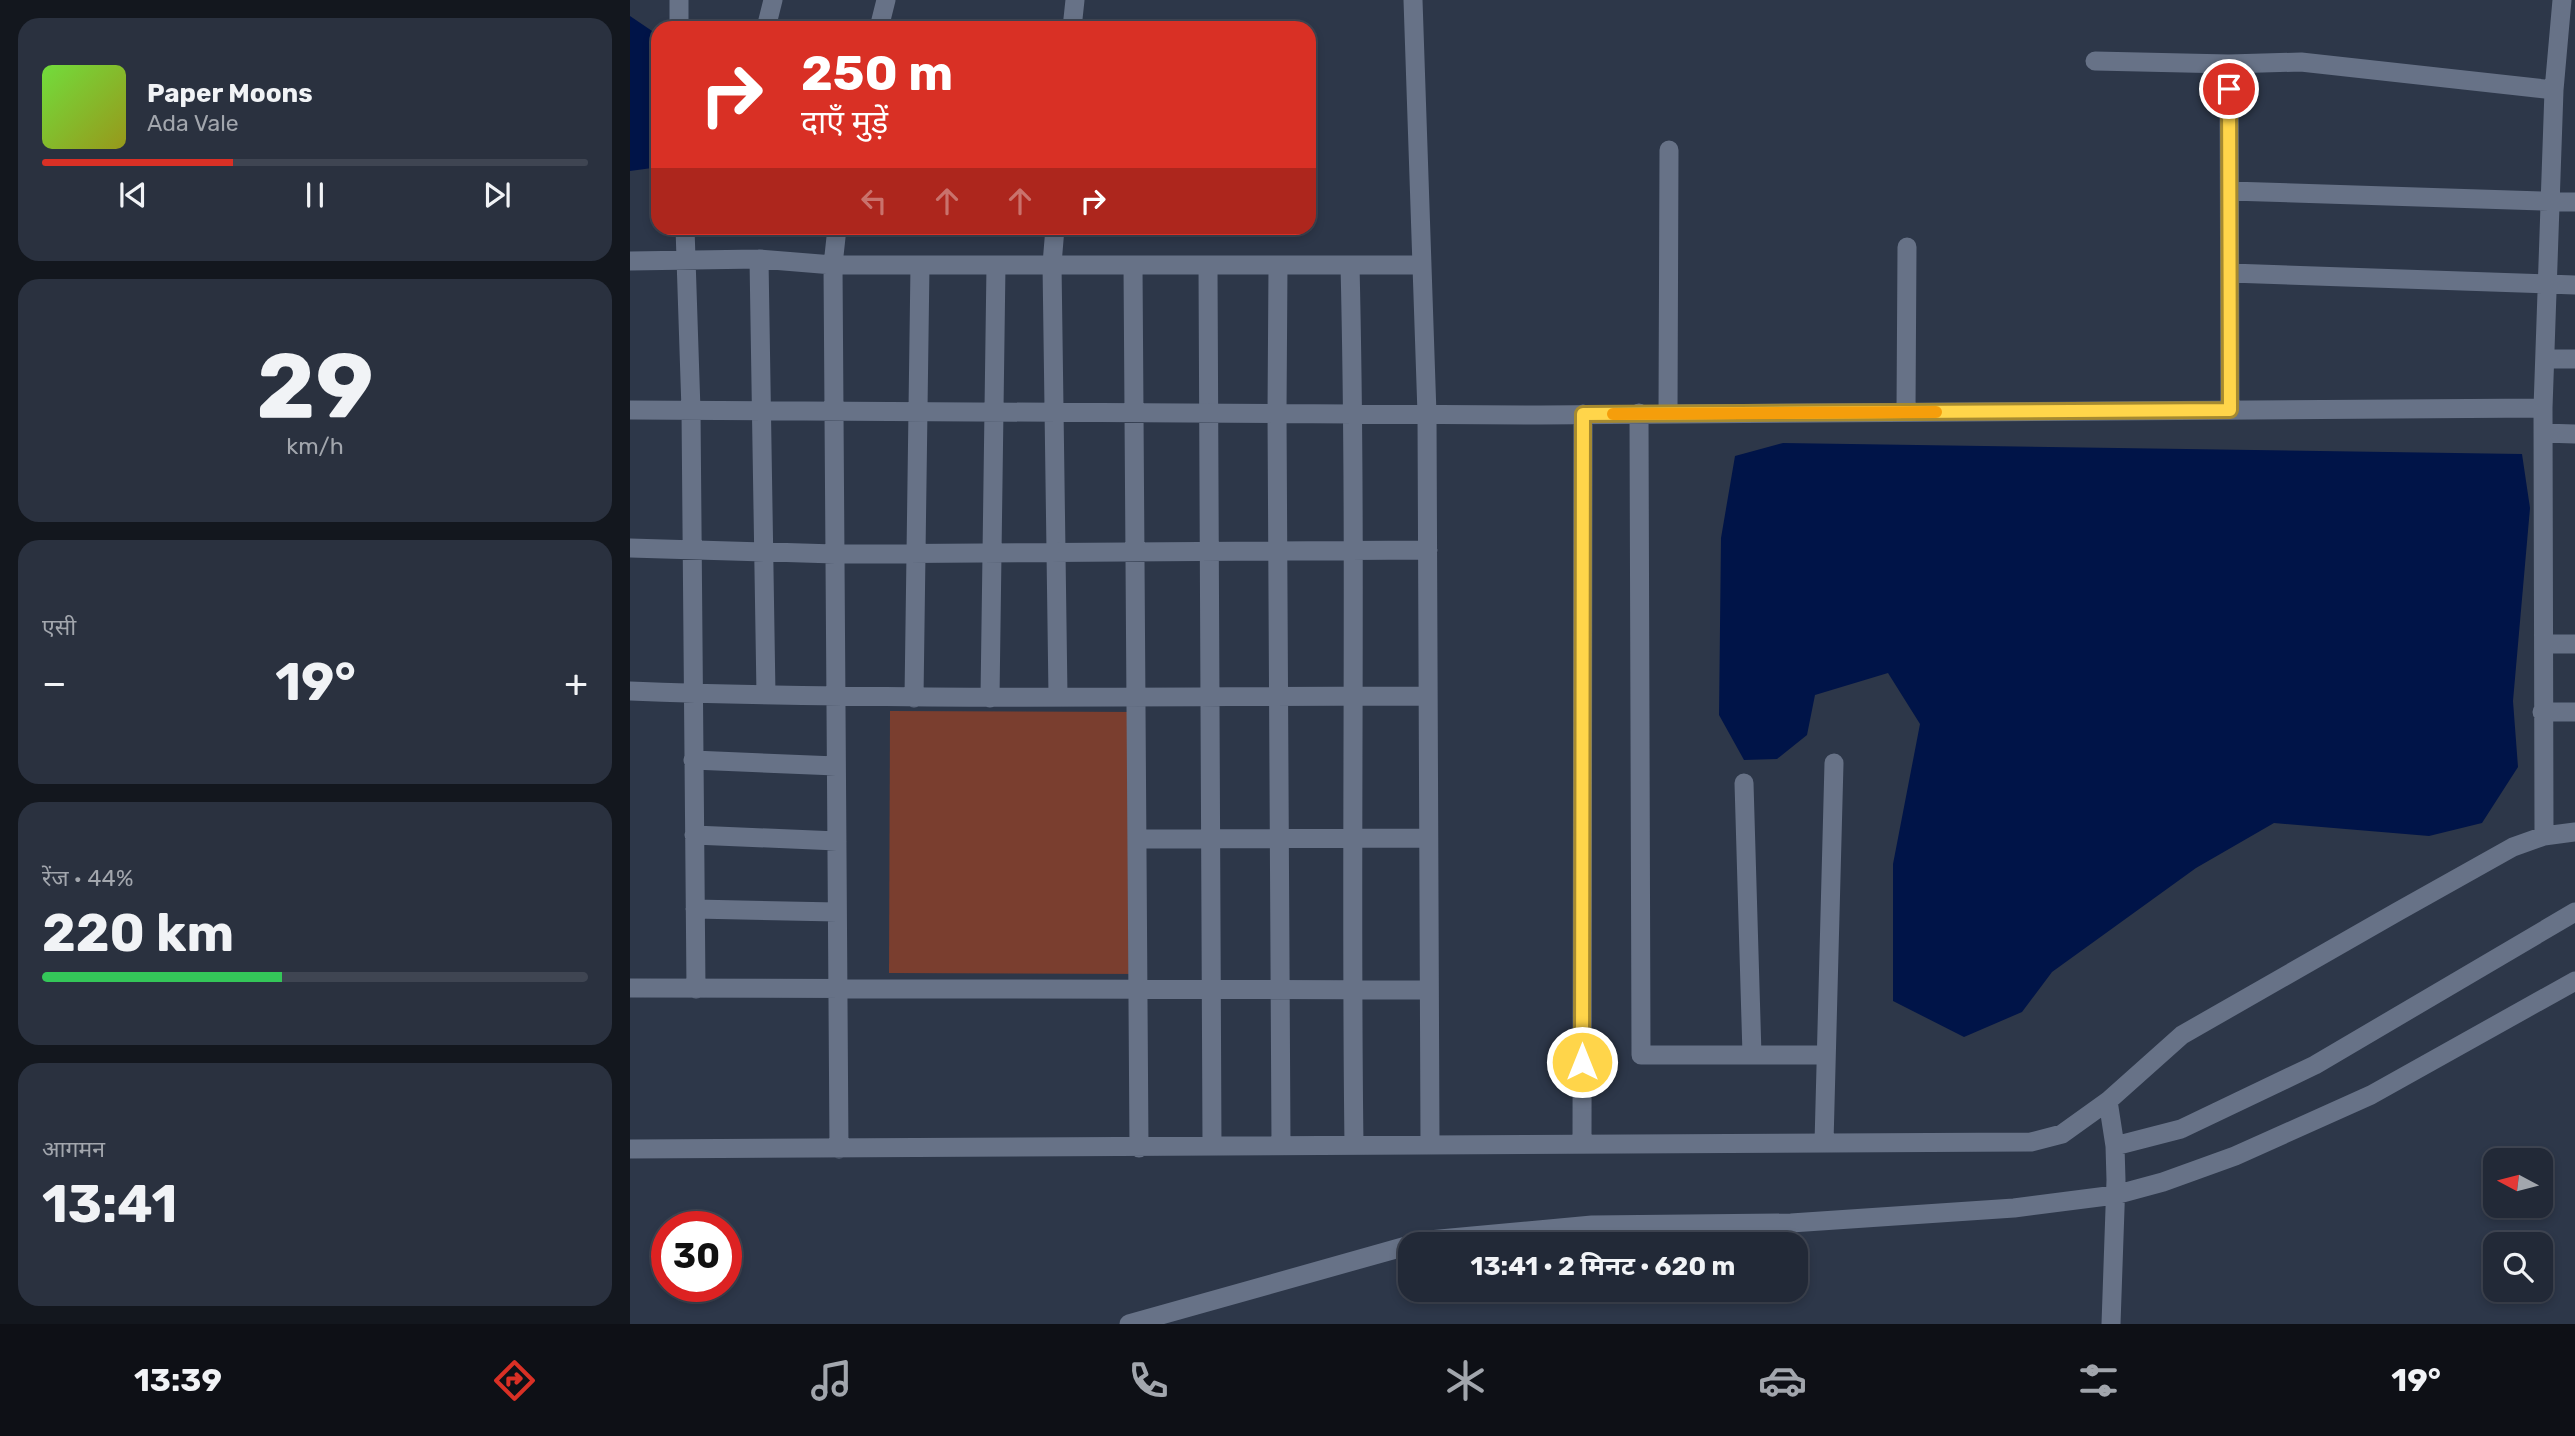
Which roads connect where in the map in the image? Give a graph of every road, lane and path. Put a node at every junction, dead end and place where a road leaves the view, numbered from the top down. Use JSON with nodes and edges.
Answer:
{"nodes":[{"id":1,"x":679,"y":0,"type":"edge"},
{"id":2,"x":773,"y":0,"type":"edge"},
{"id":3,"x":886,"y":0,"type":"edge"},
{"id":4,"x":1074,"y":0,"type":"edge"},
{"id":5,"x":1413,"y":0,"type":"edge"},
{"id":6,"x":2562,"y":0,"type":"edge"},
{"id":7,"x":679,"y":21,"type":"edge"},
{"id":8,"x":768,"y":21,"type":"edge"},
{"id":9,"x":881,"y":21,"type":"edge"},
{"id":10,"x":1072,"y":21,"type":"edge"},
{"id":11,"x":2095,"y":61,"type":"dead end"},
{"id":12,"x":2229,"y":64,"type":"junction"},
{"id":13,"x":2554,"y":90,"type":"junction"},
{"id":14,"x":1669,"y":150,"type":"dead end"},
{"id":15,"x":2230,"y":191,"type":"junction"},
{"id":16,"x":2550,"y":202,"type":"junction"},
{"id":17,"x":2575,"y":202,"type":"edge"},
{"id":18,"x":685,"y":235,"type":"edge"},
{"id":19,"x":836,"y":235,"type":"edge"},
{"id":20,"x":1054,"y":235,"type":"edge"},
{"id":21,"x":1907,"y":247,"type":"dead end"},
{"id":22,"x":687,"y":259,"type":"junction"},
{"id":23,"x":759,"y":259,"type":"junction"},
{"id":24,"x":630,"y":261,"type":"edge"},
{"id":25,"x":1052,"y":264,"type":"junction"},
{"id":26,"x":833,"y":265,"type":"junction"},
{"id":27,"x":920,"y":265,"type":"junction"},
{"id":28,"x":996,"y":265,"type":"junction"},
{"id":29,"x":1133,"y":265,"type":"junction"},
{"id":30,"x":1208,"y":265,"type":"junction"},
{"id":31,"x":1278,"y":265,"type":"junction"},
{"id":32,"x":1350,"y":265,"type":"junction"},
{"id":33,"x":1422,"y":265,"type":"junction"},
{"id":34,"x":2230,"y":273,"type":"junction"},
{"id":35,"x":2547,"y":285,"type":"junction"},
{"id":36,"x":2575,"y":285,"type":"edge"},
{"id":37,"x":2545,"y":359,"type":"junction"},
{"id":38,"x":2575,"y":359,"type":"edge"},
{"id":39,"x":2543,"y":408,"type":"junction"},
{"id":40,"x":630,"y":410,"type":"edge"},
{"id":41,"x":691,"y":410,"type":"junction"},
{"id":42,"x":2230,"y":410,"type":"junction"},
{"id":43,"x":763,"y":411,"type":"junction"},
{"id":44,"x":834,"y":411,"type":"junction"},
{"id":45,"x":919,"y":411,"type":"junction"},
{"id":46,"x":994,"y":411,"type":"junction"},
{"id":47,"x":1055,"y":412,"type":"junction"},
{"id":48,"x":1134,"y":412,"type":"junction"},
{"id":49,"x":1209,"y":412,"type":"junction"},
{"id":50,"x":1277,"y":412,"type":"junction"},
{"id":51,"x":1906,"y":412,"type":"junction"},
{"id":52,"x":1353,"y":413,"type":"junction"},
{"id":53,"x":1639,"y":413,"type":"junction"},
{"id":54,"x":1427,"y":414,"type":"junction"},
{"id":55,"x":1583,"y":414,"type":"junction"},
{"id":56,"x":1668,"y":414,"type":"junction"},
{"id":57,"x":2543,"y":433,"type":"junction"},
{"id":58,"x":2575,"y":433,"type":"edge"},
{"id":59,"x":630,"y":548,"type":"edge"},
{"id":60,"x":693,"y":549,"type":"junction"},
{"id":61,"x":1428,"y":550,"type":"junction"},
{"id":62,"x":1277,"y":551,"type":"junction"},
{"id":63,"x":1354,"y":551,"type":"junction"},
{"id":64,"x":764,"y":552,"type":"junction"},
{"id":65,"x":1056,"y":552,"type":"junction"},
{"id":66,"x":1135,"y":552,"type":"junction"},
{"id":67,"x":1209,"y":552,"type":"junction"},
{"id":68,"x":917,"y":553,"type":"junction"},
{"id":69,"x":992,"y":553,"type":"junction"},
{"id":70,"x":835,"y":554,"type":"junction"},
{"id":71,"x":2544,"y":644,"type":"junction"},
{"id":72,"x":2575,"y":644,"type":"edge"},
{"id":73,"x":630,"y":691,"type":"edge"},
{"id":74,"x":692,"y":694,"type":"junction"},
{"id":75,"x":766,"y":695,"type":"junction"},
{"id":76,"x":1058,"y":696,"type":"junction"},
{"id":77,"x":1136,"y":696,"type":"junction"},
{"id":78,"x":1210,"y":696,"type":"junction"},
{"id":79,"x":1278,"y":696,"type":"junction"},
{"id":80,"x":1353,"y":696,"type":"junction"},
{"id":81,"x":1428,"y":696,"type":"junction"},
{"id":82,"x":835,"y":697,"type":"junction"},
{"id":83,"x":914,"y":698,"type":"junction"},
{"id":84,"x":990,"y":698,"type":"junction"},
{"id":85,"x":2542,"y":712,"type":"junction"},
{"id":86,"x":2575,"y":712,"type":"edge"},
{"id":87,"x":693,"y":760,"type":"junction"},
{"id":88,"x":1835,"y":763,"type":"dead end"},
{"id":89,"x":836,"y":766,"type":"junction"},
{"id":90,"x":1744,"y":783,"type":"dead end"},
{"id":91,"x":2575,"y":832,"type":"edge"},
{"id":92,"x":694,"y":835,"type":"junction"},
{"id":93,"x":2544,"y":836,"type":"junction"},
{"id":94,"x":1428,"y":838,"type":"junction"},
{"id":95,"x":1137,"y":839,"type":"junction"},
{"id":96,"x":1353,"y":839,"type":"junction"},
{"id":97,"x":1279,"y":840,"type":"junction"},
{"id":98,"x":836,"y":841,"type":"junction"},
{"id":99,"x":1210,"y":841,"type":"junction"},
{"id":100,"x":695,"y":909,"type":"junction"},
{"id":101,"x":837,"y":912,"type":"junction"},
{"id":102,"x":2575,"y":912,"type":"edge"},
{"id":103,"x":2575,"y":981,"type":"edge"},
{"id":104,"x":630,"y":988,"type":"edge"},
{"id":105,"x":696,"y":989,"type":"junction"},
{"id":106,"x":838,"y":990,"type":"junction"},
{"id":107,"x":1138,"y":990,"type":"junction"},
{"id":108,"x":1211,"y":990,"type":"junction"},
{"id":109,"x":1280,"y":990,"type":"junction"},
{"id":110,"x":1352,"y":990,"type":"junction"},
{"id":111,"x":1429,"y":990,"type":"junction"},
{"id":112,"x":1752,"y":1055,"type":"junction"},
{"id":113,"x":1826,"y":1055,"type":"junction"},
{"id":114,"x":2108,"y":1101,"type":"junction"},
{"id":115,"x":1582,"y":1143,"type":"junction"},
{"id":116,"x":1824,"y":1143,"type":"junction"},
{"id":117,"x":1354,"y":1144,"type":"junction"},
{"id":118,"x":1430,"y":1144,"type":"junction"},
{"id":119,"x":1281,"y":1145,"type":"junction"},
{"id":120,"x":1212,"y":1146,"type":"junction"},
{"id":121,"x":2115,"y":1146,"type":"junction"},
{"id":122,"x":1139,"y":1148,"type":"junction"},
{"id":123,"x":630,"y":1149,"type":"edge"},
{"id":124,"x":839,"y":1149,"type":"junction"},
{"id":125,"x":2115,"y":1195,"type":"junction"},
{"id":126,"x":1516,"y":1232,"type":"edge"},
{"id":127,"x":1398,"y":1249,"type":"edge"},
{"id":128,"x":1129,"y":1324,"type":"edge"},
{"id":129,"x":2111,"y":1324,"type":"edge"}],
"edges":[{"from":1,"to":7,"type":"street"},
{"from":2,"to":8,"type":"street"},
{"from":3,"to":9,"type":"street"},
{"from":4,"to":10,"type":"street"},
{"from":5,"to":33,"type":"street"},
{"from":6,"to":13,"type":"street"},
{"from":11,"to":12,"type":"street"},
{"from":12,"to":13,"type":"street"},
{"from":12,"to":15,"type":"street"},
{"from":13,"to":16,"type":"street"},
{"from":14,"to":56,"type":"street"},
{"from":15,"to":16,"type":"street"},
{"from":15,"to":34,"type":"street"},
{"from":16,"to":17,"type":"street"},
{"from":16,"to":35,"type":"street"},
{"from":18,"to":22,"type":"street"},
{"from":19,"to":26,"type":"street"},
{"from":20,"to":25,"type":"street"},
{"from":21,"to":51,"type":"street"},
{"from":22,"to":23,"type":"street"},
{"from":22,"to":24,"type":"street"},
{"from":22,"to":41,"type":"street"},
{"from":23,"to":26,"type":"street"},
{"from":23,"to":43,"type":"street"},
{"from":25,"to":28,"type":"street"},
{"from":25,"to":29,"type":"street"},
{"from":25,"to":47,"type":"street"},
{"from":26,"to":27,"type":"street"},
{"from":26,"to":44,"type":"street"},
{"from":27,"to":28,"type":"street"},
{"from":27,"to":45,"type":"street"},
{"from":28,"to":46,"type":"street"},
{"from":29,"to":30,"type":"street"},
{"from":29,"to":48,"type":"street"},
{"from":30,"to":31,"type":"street"},
{"from":30,"to":49,"type":"street"},
{"from":31,"to":32,"type":"street"},
{"from":31,"to":50,"type":"street"},
{"from":32,"to":33,"type":"street"},
{"from":32,"to":52,"type":"street"},
{"from":33,"to":54,"type":"street"},
{"from":34,"to":35,"type":"street"},
{"from":34,"to":42,"type":"street"},
{"from":35,"to":36,"type":"street"},
{"from":35,"to":37,"type":"street"},
{"from":37,"to":38,"type":"street"},
{"from":37,"to":39,"type":"street"},
{"from":39,"to":42,"type":"street"},
{"from":39,"to":57,"type":"street"},
{"from":40,"to":41,"type":"street"},
{"from":41,"to":43,"type":"street"},
{"from":41,"to":60,"type":"street"},
{"from":42,"to":51,"type":"street"},
{"from":43,"to":44,"type":"street"},
{"from":43,"to":64,"type":"street"},
{"from":44,"to":45,"type":"street"},
{"from":44,"to":70,"type":"street"},
{"from":45,"to":46,"type":"street"},
{"from":45,"to":68,"type":"street"},
{"from":46,"to":47,"type":"street"},
{"from":46,"to":69,"type":"street"},
{"from":47,"to":48,"type":"street"},
{"from":47,"to":65,"type":"street"},
{"from":48,"to":49,"type":"street"},
{"from":48,"to":66,"type":"street"},
{"from":49,"to":50,"type":"street"},
{"from":49,"to":67,"type":"street"},
{"from":50,"to":52,"type":"street"},
{"from":50,"to":62,"type":"street"},
{"from":51,"to":56,"type":"street"},
{"from":52,"to":54,"type":"street"},
{"from":52,"to":63,"type":"street"},
{"from":53,"to":55,"type":"street"},
{"from":53,"to":56,"type":"street"},
{"from":53,"to":112,"type":"street"},
{"from":54,"to":55,"type":"street"},
{"from":54,"to":61,"type":"street"},
{"from":55,"to":115,"type":"street"},
{"from":57,"to":58,"type":"street"},
{"from":57,"to":71,"type":"street"},
{"from":59,"to":60,"type":"street"},
{"from":60,"to":64,"type":"street"},
{"from":60,"to":74,"type":"street"},
{"from":61,"to":63,"type":"street"},
{"from":61,"to":81,"type":"street"},
{"from":62,"to":63,"type":"street"},
{"from":62,"to":67,"type":"street"},
{"from":62,"to":79,"type":"street"},
{"from":63,"to":80,"type":"street"},
{"from":64,"to":70,"type":"street"},
{"from":64,"to":75,"type":"street"},
{"from":65,"to":66,"type":"street"},
{"from":65,"to":69,"type":"street"},
{"from":65,"to":76,"type":"street"},
{"from":66,"to":67,"type":"street"},
{"from":66,"to":77,"type":"street"},
{"from":67,"to":78,"type":"street"},
{"from":68,"to":69,"type":"street"},
{"from":68,"to":70,"type":"street"},
{"from":68,"to":83,"type":"street"},
{"from":69,"to":84,"type":"street"},
{"from":70,"to":82,"type":"street"},
{"from":71,"to":72,"type":"street"},
{"from":71,"to":85,"type":"street"},
{"from":73,"to":74,"type":"street"},
{"from":74,"to":75,"type":"street"},
{"from":74,"to":87,"type":"street"},
{"from":75,"to":82,"type":"street"},
{"from":76,"to":77,"type":"street"},
{"from":76,"to":84,"type":"street"},
{"from":77,"to":78,"type":"street"},
{"from":77,"to":95,"type":"street"},
{"from":78,"to":79,"type":"street"},
{"from":78,"to":99,"type":"street"},
{"from":79,"to":80,"type":"street"},
{"from":79,"to":97,"type":"street"},
{"from":80,"to":81,"type":"street"},
{"from":80,"to":96,"type":"street"},
{"from":81,"to":94,"type":"street"},
{"from":82,"to":83,"type":"street"},
{"from":82,"to":89,"type":"street"},
{"from":83,"to":84,"type":"street"},
{"from":85,"to":86,"type":"street"},
{"from":85,"to":93,"type":"street"},
{"from":87,"to":89,"type":"street"},
{"from":87,"to":92,"type":"street"},
{"from":88,"to":113,"type":"street"},
{"from":89,"to":98,"type":"street"},
{"from":90,"to":112,"type":"street"},
{"from":91,"to":93,"type":"street"},
{"from":92,"to":98,"type":"street"},
{"from":92,"to":100,"type":"street"},
{"from":93,"to":114,"type":"street"},
{"from":94,"to":96,"type":"street"},
{"from":94,"to":111,"type":"street"},
{"from":95,"to":99,"type":"street"},
{"from":95,"to":107,"type":"street"},
{"from":96,"to":97,"type":"street"},
{"from":96,"to":110,"type":"street"},
{"from":97,"to":99,"type":"street"},
{"from":97,"to":109,"type":"street"},
{"from":98,"to":101,"type":"street"},
{"from":99,"to":108,"type":"street"},
{"from":100,"to":101,"type":"street"},
{"from":100,"to":105,"type":"street"},
{"from":101,"to":106,"type":"street"},
{"from":102,"to":121,"type":"street"},
{"from":103,"to":125,"type":"street"},
{"from":104,"to":105,"type":"street"},
{"from":105,"to":106,"type":"street"},
{"from":106,"to":107,"type":"street"},
{"from":106,"to":124,"type":"street"},
{"from":107,"to":108,"type":"street"},
{"from":107,"to":122,"type":"street"},
{"from":108,"to":109,"type":"street"},
{"from":108,"to":120,"type":"street"},
{"from":109,"to":110,"type":"street"},
{"from":109,"to":119,"type":"street"},
{"from":110,"to":111,"type":"street"},
{"from":110,"to":117,"type":"street"},
{"from":111,"to":118,"type":"street"},
{"from":112,"to":113,"type":"street"},
{"from":113,"to":116,"type":"street"},
{"from":114,"to":116,"type":"street"},
{"from":114,"to":121,"type":"street"},
{"from":115,"to":116,"type":"street"},
{"from":115,"to":118,"type":"street"},
{"from":117,"to":118,"type":"street"},
{"from":117,"to":119,"type":"street"},
{"from":119,"to":120,"type":"street"},
{"from":120,"to":122,"type":"street"},
{"from":121,"to":125,"type":"street"},
{"from":122,"to":124,"type":"street"},
{"from":123,"to":124,"type":"street"},
{"from":125,"to":126,"type":"street"},
{"from":125,"to":129,"type":"street"},
{"from":127,"to":128,"type":"street"}]}
